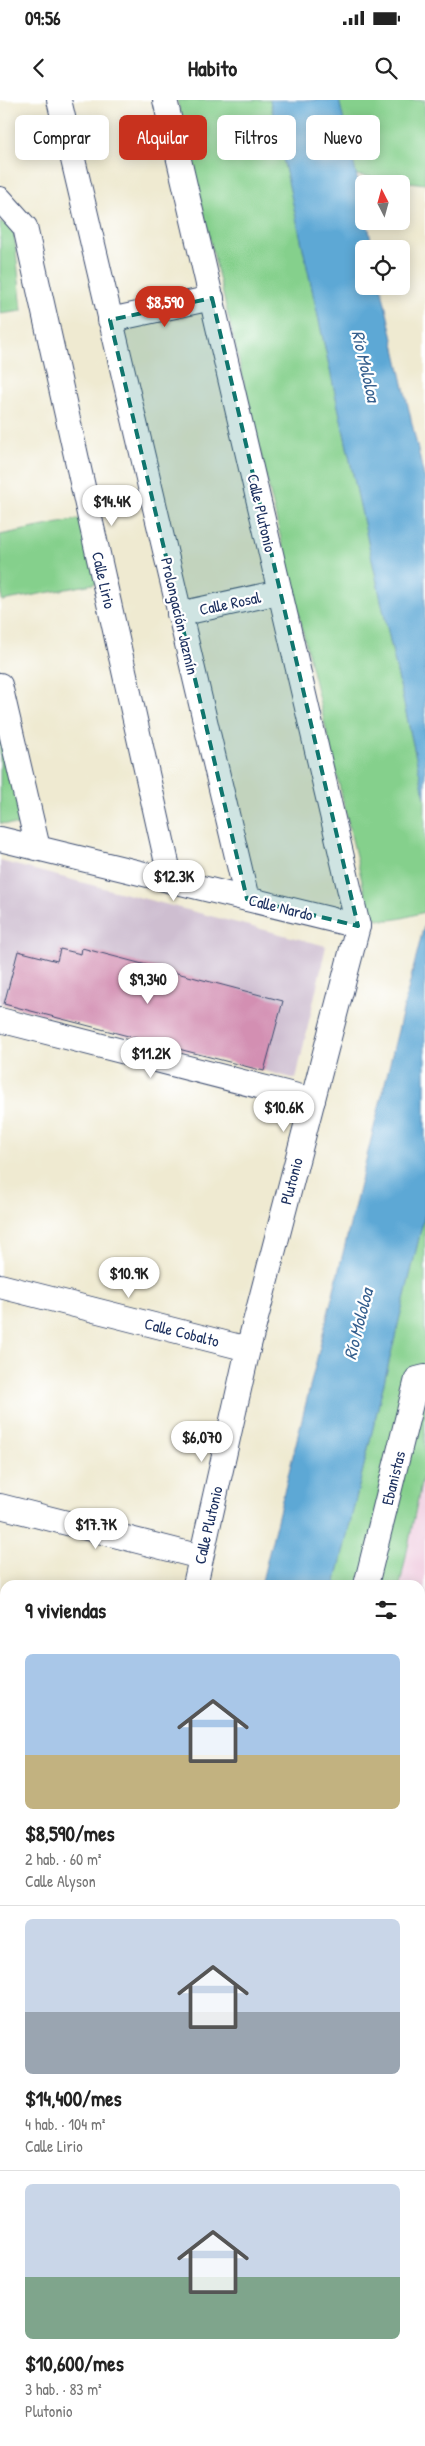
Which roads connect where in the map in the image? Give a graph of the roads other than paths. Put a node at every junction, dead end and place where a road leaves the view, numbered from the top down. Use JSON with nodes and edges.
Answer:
{"nodes":[{"id":1,"x":59,"y":100,"type":"edge"},
{"id":2,"x":166,"y":100,"type":"edge"},
{"id":3,"x":0,"y":199,"type":"edge"},
{"id":4,"x":212,"y":298,"type":"junction"},
{"id":5,"x":110,"y":320,"type":"junction"},
{"id":6,"x":280,"y":592,"type":"junction"},
{"id":7,"x":179,"y":614,"type":"junction"},
{"id":8,"x":0,"y":685,"type":"edge"},
{"id":9,"x":0,"y":839,"type":"edge"},
{"id":10,"x":38,"y":848,"type":"junction"},
{"id":11,"x":171,"y":881,"type":"junction"},
{"id":12,"x":246,"y":899,"type":"junction"},
{"id":13,"x":358,"y":926,"type":"junction"},
{"id":14,"x":0,"y":1020,"type":"edge"},
{"id":15,"x":312,"y":1100,"type":"junction"},
{"id":16,"x":0,"y":1286,"type":"edge"},
{"id":17,"x":248,"y":1349,"type":"junction"},
{"id":18,"x":425,"y":1377,"type":"edge"},
{"id":19,"x":0,"y":1506,"type":"edge"},
{"id":20,"x":201,"y":1557,"type":"junction"},
{"id":21,"x":196,"y":1580,"type":"edge"},
{"id":22,"x":367,"y":1580,"type":"edge"}],
"edges":[{"from":1,"to":5,"type":"street","name":"Prolongación Jazmín"},
{"from":2,"to":4,"type":"street","name":"Calle Plutonio"},
{"from":3,"to":11,"type":"street","name":"Calle Lirio"},
{"from":4,"to":5,"type":"street"},
{"from":4,"to":6,"type":"street","name":"Calle Plutonio"},
{"from":5,"to":7,"type":"street","name":"Prolongación Jazmín"},
{"from":6,"to":7,"type":"street","name":"Calle Rosal"},
{"from":6,"to":13,"type":"street","name":"Calle Plutonio"},
{"from":7,"to":12,"type":"street","name":"Prolongación Jazmín"},
{"from":8,"to":10,"type":"street"},
{"from":9,"to":10,"type":"street","name":"Calle Nardo"},
{"from":10,"to":11,"type":"street","name":"Calle Nardo"},
{"from":11,"to":12,"type":"street","name":"Calle Nardo"},
{"from":12,"to":13,"type":"street","name":"Calle Nardo"},
{"from":13,"to":15,"type":"street","name":"Plutonio"},
{"from":14,"to":15,"type":"street"},
{"from":15,"to":17,"type":"street","name":"Plutonio"},
{"from":16,"to":17,"type":"street","name":"Calle Cobalto"},
{"from":17,"to":20,"type":"street","name":"Calle Plutonio"},
{"from":18,"to":22,"type":"street","name":"Ebanistas"},
{"from":19,"to":20,"type":"street"},
{"from":20,"to":21,"type":"street","name":"Calle Plutonio"}]}
